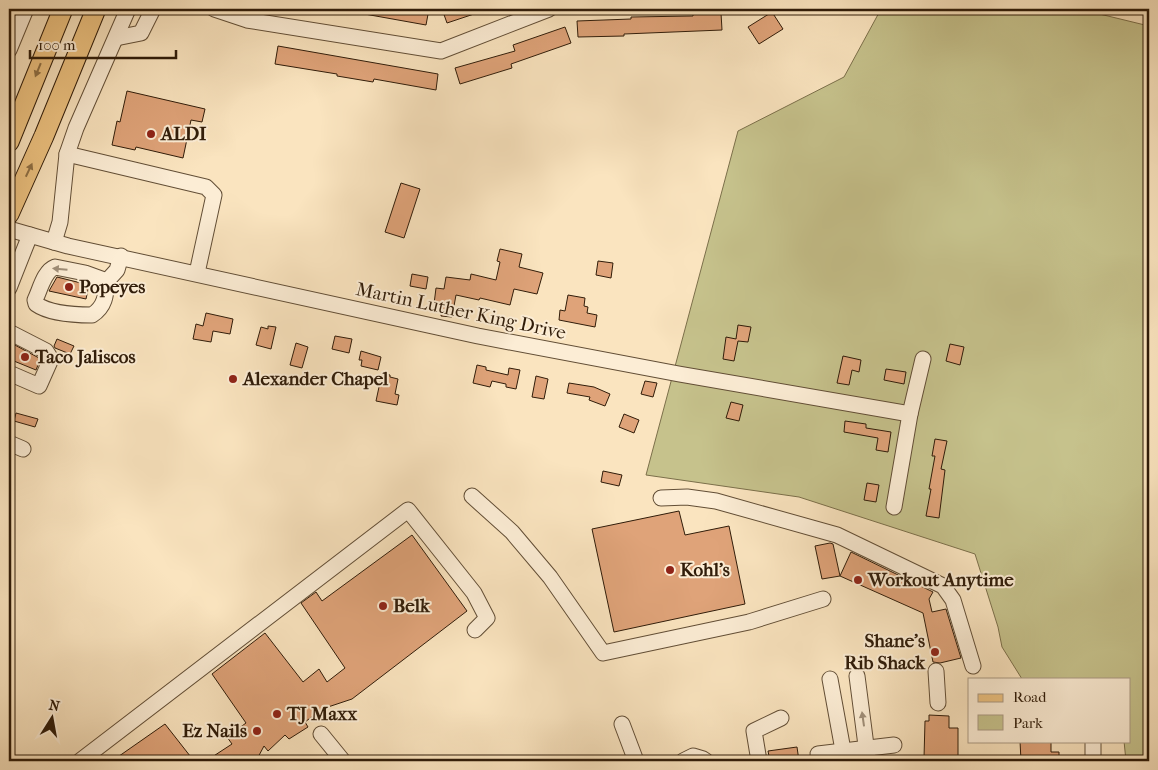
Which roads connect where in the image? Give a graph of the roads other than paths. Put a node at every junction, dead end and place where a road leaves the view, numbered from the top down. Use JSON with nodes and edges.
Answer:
{"nodes":[{"id":1,"x":26,"y":9,"type":"edge"},
{"id":2,"x":63,"y":9,"type":"edge"},
{"id":3,"x":96,"y":9,"type":"edge"},
{"id":4,"x":128,"y":9,"type":"edge"},
{"id":5,"x":153,"y":9,"type":"edge"},
{"id":6,"x":214,"y":9,"type":"edge"},
{"id":7,"x":550,"y":9,"type":"edge"},
{"id":8,"x":116,"y":38,"type":"junction"},
{"id":9,"x":9,"y":50,"type":"edge"},
{"id":10,"x":9,"y":142,"type":"edge"},
{"id":11,"x":67,"y":154,"type":"junction"},
{"id":12,"x":9,"y":214,"type":"edge"},
{"id":13,"x":9,"y":229,"type":"edge"},
{"id":14,"x":30,"y":235,"type":"junction"},
{"id":15,"x":54,"y":242,"type":"junction"},
{"id":16,"x":121,"y":256,"type":"junction"},
{"id":17,"x":197,"y":273,"type":"junction"},
{"id":18,"x":107,"y":280,"type":"junction"},
{"id":19,"x":9,"y":288,"type":"edge"},
{"id":20,"x":9,"y":332,"type":"edge"},
{"id":21,"x":923,"y":360,"type":"dead end"},
{"id":22,"x":9,"y":373,"type":"edge"},
{"id":23,"x":910,"y":414,"type":"junction"},
{"id":24,"x":9,"y":444,"type":"edge"},
{"id":25,"x":23,"y":449,"type":"dead end"},
{"id":26,"x":472,"y":496,"type":"dead end"},
{"id":27,"x":662,"y":498,"type":"dead end"},
{"id":28,"x":894,"y":507,"type":"dead end"},
{"id":29,"x":823,"y":600,"type":"dead end"},
{"id":30,"x":475,"y":630,"type":"dead end"},
{"id":31,"x":973,"y":666,"type":"dead end"},
{"id":32,"x":936,"y":671,"type":"dead end"},
{"id":33,"x":857,"y":676,"type":"dead end"},
{"id":34,"x":830,"y":679,"type":"dead end"},
{"id":35,"x":938,"y":703,"type":"dead end"},
{"id":36,"x":781,"y":718,"type":"dead end"},
{"id":37,"x":622,"y":724,"type":"dead end"},
{"id":38,"x":321,"y":734,"type":"dead end"},
{"id":39,"x":1093,"y":742,"type":"edge"},
{"id":40,"x":894,"y":745,"type":"dead end"},
{"id":41,"x":818,"y":754,"type":"dead end"},
{"id":42,"x":867,"y":755,"type":"edge"},
{"id":43,"x":844,"y":756,"type":"edge"},
{"id":44,"x":80,"y":761,"type":"edge"},
{"id":45,"x":342,"y":761,"type":"edge"},
{"id":46,"x":636,"y":761,"type":"edge"},
{"id":47,"x":683,"y":761,"type":"edge"},
{"id":48,"x":706,"y":761,"type":"edge"},
{"id":49,"x":759,"y":761,"type":"edge"},
{"id":50,"x":1093,"y":761,"type":"edge"}],
"edges":[{"from":1,"to":9,"type":"street"},
{"from":2,"to":10,"type":"main road","one_way":true},
{"from":12,"to":3,"type":"main road","one_way":true},
{"from":4,"to":8,"type":"street"},
{"from":5,"to":8,"type":"street"},
{"from":6,"to":7,"type":"street"},
{"from":8,"to":11,"type":"street"},
{"from":11,"to":15,"type":"street"},
{"from":11,"to":17,"type":"street"},
{"from":13,"to":14,"type":"street","name":"Martin Luther King Drive"},
{"from":14,"to":15,"type":"street","name":"Martin Luther King Drive"},
{"from":14,"to":19,"type":"street"},
{"from":15,"to":16,"type":"street","name":"Martin Luther King Drive"},
{"from":16,"to":17,"type":"street","name":"Martin Luther King Drive"},
{"from":16,"to":18,"type":"street"},
{"from":17,"to":23,"type":"street","name":"Martin Luther King Drive"},
{"from":18,"to":18,"type":"street","one_way":true},
{"from":20,"to":22,"type":"street"},
{"from":21,"to":23,"type":"street"},
{"from":23,"to":28,"type":"street"},
{"from":24,"to":25,"type":"street"},
{"from":26,"to":29,"type":"street"},
{"from":27,"to":31,"type":"street"},
{"from":30,"to":44,"type":"street"},
{"from":32,"to":35,"type":"street"},
{"from":42,"to":33,"type":"street","one_way":true},
{"from":34,"to":43,"type":"street"},
{"from":36,"to":49,"type":"street"},
{"from":37,"to":46,"type":"street"},
{"from":38,"to":45,"type":"street"},
{"from":39,"to":50,"type":"street"},
{"from":40,"to":42,"type":"street"},
{"from":41,"to":43,"type":"street"},
{"from":42,"to":43,"type":"street"},
{"from":47,"to":48,"type":"street"}]}
